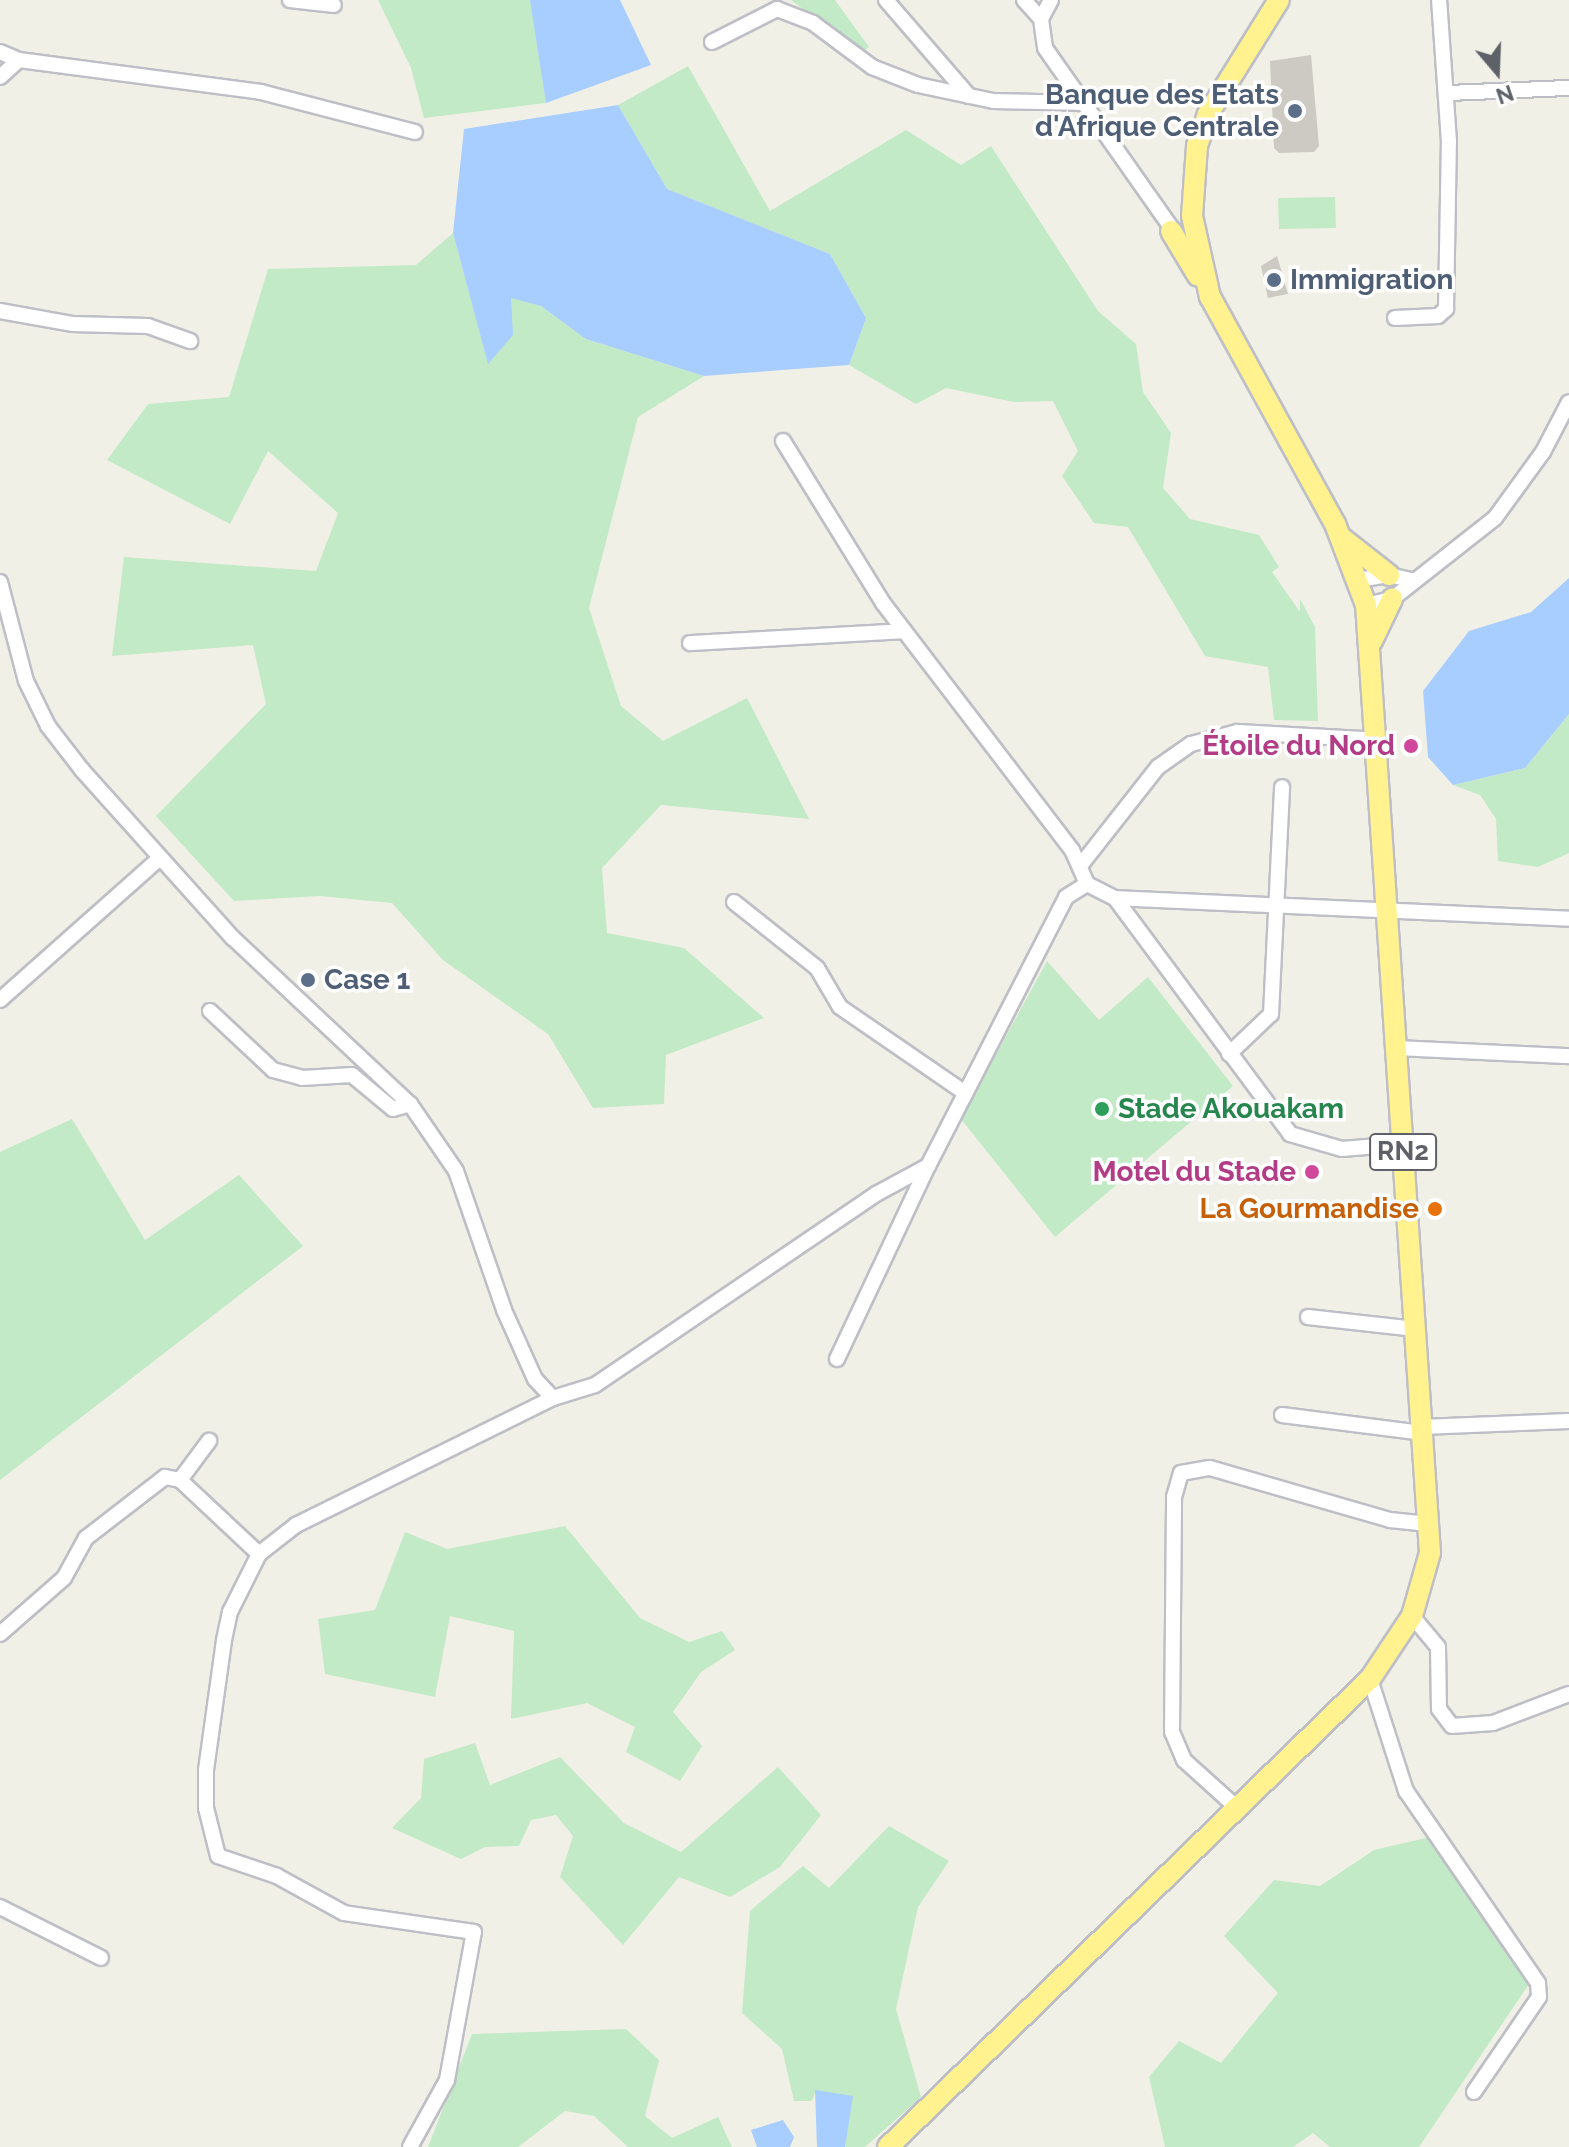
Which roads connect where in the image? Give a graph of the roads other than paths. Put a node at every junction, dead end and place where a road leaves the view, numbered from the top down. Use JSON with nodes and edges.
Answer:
{"nodes":[{"id":1,"x":290,"y":0,"type":"edge"},
{"id":2,"x":886,"y":0,"type":"edge"},
{"id":3,"x":1024,"y":0,"type":"edge"},
{"id":4,"x":1051,"y":0,"type":"edge"},
{"id":5,"x":1279,"y":0,"type":"edge"},
{"id":6,"x":1439,"y":0,"type":"edge"},
{"id":7,"x":334,"y":5,"type":"dead end"},
{"id":8,"x":1041,"y":19,"type":"junction"},
{"id":9,"x":712,"y":42,"type":"dead end"},
{"id":10,"x":0,"y":52,"type":"edge"},
{"id":11,"x":19,"y":60,"type":"junction"},
{"id":12,"x":0,"y":77,"type":"edge"},
{"id":13,"x":1569,"y":88,"type":"edge"},
{"id":14,"x":1448,"y":93,"type":"junction"},
{"id":15,"x":971,"y":98,"type":"junction"},
{"id":16,"x":1086,"y":103,"type":"junction"},
{"id":17,"x":415,"y":132,"type":"dead end"},
{"id":18,"x":1192,"y":202,"type":"junction"},
{"id":19,"x":1168,"y":224,"type":"junction"},
{"id":20,"x":1195,"y":238,"type":"junction"},
{"id":21,"x":1210,"y":297,"type":"junction"},
{"id":22,"x":0,"y":311,"type":"edge"},
{"id":23,"x":1395,"y":318,"type":"dead end"},
{"id":24,"x":190,"y":341,"type":"dead end"},
{"id":25,"x":1569,"y":402,"type":"edge"},
{"id":26,"x":783,"y":441,"type":"dead end"},
{"id":27,"x":1341,"y":537,"type":"junction"},
{"id":28,"x":1389,"y":575,"type":"junction"},
{"id":29,"x":1358,"y":580,"type":"junction"},
{"id":30,"x":1414,"y":581,"type":"junction"},
{"id":31,"x":0,"y":582,"type":"edge"},
{"id":32,"x":1392,"y":599,"type":"junction"},
{"id":33,"x":1366,"y":605,"type":"junction"},
{"id":34,"x":904,"y":631,"type":"junction"},
{"id":35,"x":1372,"y":641,"type":"junction"},
{"id":36,"x":690,"y":643,"type":"dead end"},
{"id":37,"x":1378,"y":740,"type":"junction"},
{"id":38,"x":1282,"y":787,"type":"dead end"},
{"id":39,"x":159,"y":859,"type":"junction"},
{"id":40,"x":1080,"y":866,"type":"junction"},
{"id":41,"x":1087,"y":884,"type":"junction"},
{"id":42,"x":1115,"y":898,"type":"junction"},
{"id":43,"x":734,"y":902,"type":"dead end"},
{"id":44,"x":1273,"y":904,"type":"junction"},
{"id":45,"x":1388,"y":911,"type":"junction"},
{"id":46,"x":1569,"y":919,"type":"edge"},
{"id":47,"x":0,"y":1000,"type":"edge"},
{"id":48,"x":210,"y":1011,"type":"dead end"},
{"id":49,"x":1398,"y":1048,"type":"junction"},
{"id":50,"x":1229,"y":1054,"type":"junction"},
{"id":51,"x":1569,"y":1056,"type":"edge"},
{"id":52,"x":965,"y":1093,"type":"junction"},
{"id":53,"x":410,"y":1104,"type":"junction"},
{"id":54,"x":1402,"y":1144,"type":"junction"},
{"id":55,"x":928,"y":1166,"type":"junction"},
{"id":56,"x":1308,"y":1317,"type":"dead end"},
{"id":57,"x":1415,"y":1329,"type":"junction"},
{"id":58,"x":837,"y":1359,"type":"dead end"},
{"id":59,"x":553,"y":1398,"type":"junction"},
{"id":60,"x":1282,"y":1415,"type":"dead end"},
{"id":61,"x":1569,"y":1421,"type":"edge"},
{"id":62,"x":1422,"y":1430,"type":"junction"},
{"id":63,"x":209,"y":1441,"type":"dead end"},
{"id":64,"x":180,"y":1480,"type":"junction"},
{"id":65,"x":1429,"y":1524,"type":"junction"},
{"id":66,"x":259,"y":1554,"type":"junction"},
{"id":67,"x":1412,"y":1616,"type":"junction"},
{"id":68,"x":0,"y":1634,"type":"edge"},
{"id":69,"x":1370,"y":1679,"type":"junction"},
{"id":70,"x":1569,"y":1694,"type":"edge"},
{"id":71,"x":1236,"y":1807,"type":"junction"},
{"id":72,"x":0,"y":1907,"type":"edge"},
{"id":73,"x":101,"y":1958,"type":"dead end"},
{"id":74,"x":1474,"y":2092,"type":"dead end"},
{"id":75,"x":410,"y":2147,"type":"edge"},
{"id":76,"x":888,"y":2147,"type":"edge"}],
"edges":[{"from":1,"to":7,"type":"street"},
{"from":2,"to":15,"type":"street"},
{"from":3,"to":8,"type":"street"},
{"from":4,"to":8,"type":"street"},
{"from":5,"to":18,"type":"highway","number":"RN2"},
{"from":6,"to":14,"type":"street"},
{"from":8,"to":16,"type":"street"},
{"from":9,"to":15,"type":"street"},
{"from":10,"to":11,"type":"street"},
{"from":11,"to":12,"type":"street"},
{"from":11,"to":17,"type":"street"},
{"from":13,"to":14,"type":"street"},
{"from":14,"to":23,"type":"street"},
{"from":15,"to":16,"type":"street"},
{"from":16,"to":19,"type":"street"},
{"from":18,"to":19,"type":"highway"},
{"from":18,"to":20,"type":"highway","number":"RN2"},
{"from":19,"to":20,"type":"street"},
{"from":19,"to":21,"type":"highway"},
{"from":20,"to":21,"type":"highway","number":"RN2"},
{"from":21,"to":27,"type":"highway","number":"RN2"},
{"from":22,"to":24,"type":"street"},
{"from":25,"to":30,"type":"street"},
{"from":26,"to":34,"type":"street"},
{"from":27,"to":28,"type":"highway"},
{"from":27,"to":29,"type":"highway","number":"RN2"},
{"from":28,"to":29,"type":"street"},
{"from":28,"to":30,"type":"street"},
{"from":29,"to":33,"type":"highway","number":"RN2"},
{"from":30,"to":32,"type":"street"},
{"from":31,"to":39,"type":"street"},
{"from":32,"to":33,"type":"street"},
{"from":32,"to":35,"type":"highway"},
{"from":33,"to":35,"type":"highway","number":"RN2"},
{"from":34,"to":36,"type":"street"},
{"from":34,"to":40,"type":"street"},
{"from":35,"to":37,"type":"highway","number":"RN2"},
{"from":37,"to":40,"type":"street"},
{"from":37,"to":45,"type":"highway","number":"RN2"},
{"from":38,"to":44,"type":"street"},
{"from":39,"to":47,"type":"street"},
{"from":39,"to":53,"type":"street"},
{"from":40,"to":41,"type":"street"},
{"from":41,"to":42,"type":"street"},
{"from":41,"to":52,"type":"street"},
{"from":42,"to":44,"type":"street"},
{"from":42,"to":50,"type":"street"},
{"from":43,"to":52,"type":"street"},
{"from":44,"to":45,"type":"street"},
{"from":44,"to":50,"type":"street"},
{"from":45,"to":46,"type":"street"},
{"from":45,"to":49,"type":"highway","number":"RN2"},
{"from":48,"to":53,"type":"street"},
{"from":49,"to":51,"type":"street"},
{"from":49,"to":54,"type":"highway","number":"RN2"},
{"from":50,"to":54,"type":"street"},
{"from":52,"to":55,"type":"street"},
{"from":53,"to":59,"type":"street"},
{"from":54,"to":57,"type":"highway","number":"RN2"},
{"from":55,"to":58,"type":"street"},
{"from":55,"to":59,"type":"street"},
{"from":56,"to":57,"type":"street"},
{"from":57,"to":62,"type":"highway","number":"RN2"},
{"from":59,"to":66,"type":"street"},
{"from":60,"to":62,"type":"street"},
{"from":61,"to":62,"type":"street"},
{"from":62,"to":65,"type":"highway","number":"RN2"},
{"from":63,"to":64,"type":"street"},
{"from":64,"to":66,"type":"street"},
{"from":64,"to":68,"type":"street"},
{"from":65,"to":67,"type":"highway","number":"RN2"},
{"from":65,"to":71,"type":"street"},
{"from":66,"to":75,"type":"street"},
{"from":67,"to":69,"type":"highway","number":"RN2"},
{"from":67,"to":70,"type":"street"},
{"from":69,"to":71,"type":"highway","number":"RN2"},
{"from":69,"to":74,"type":"street"},
{"from":71,"to":76,"type":"highway","number":"RN2"},
{"from":72,"to":73,"type":"street"}]}
